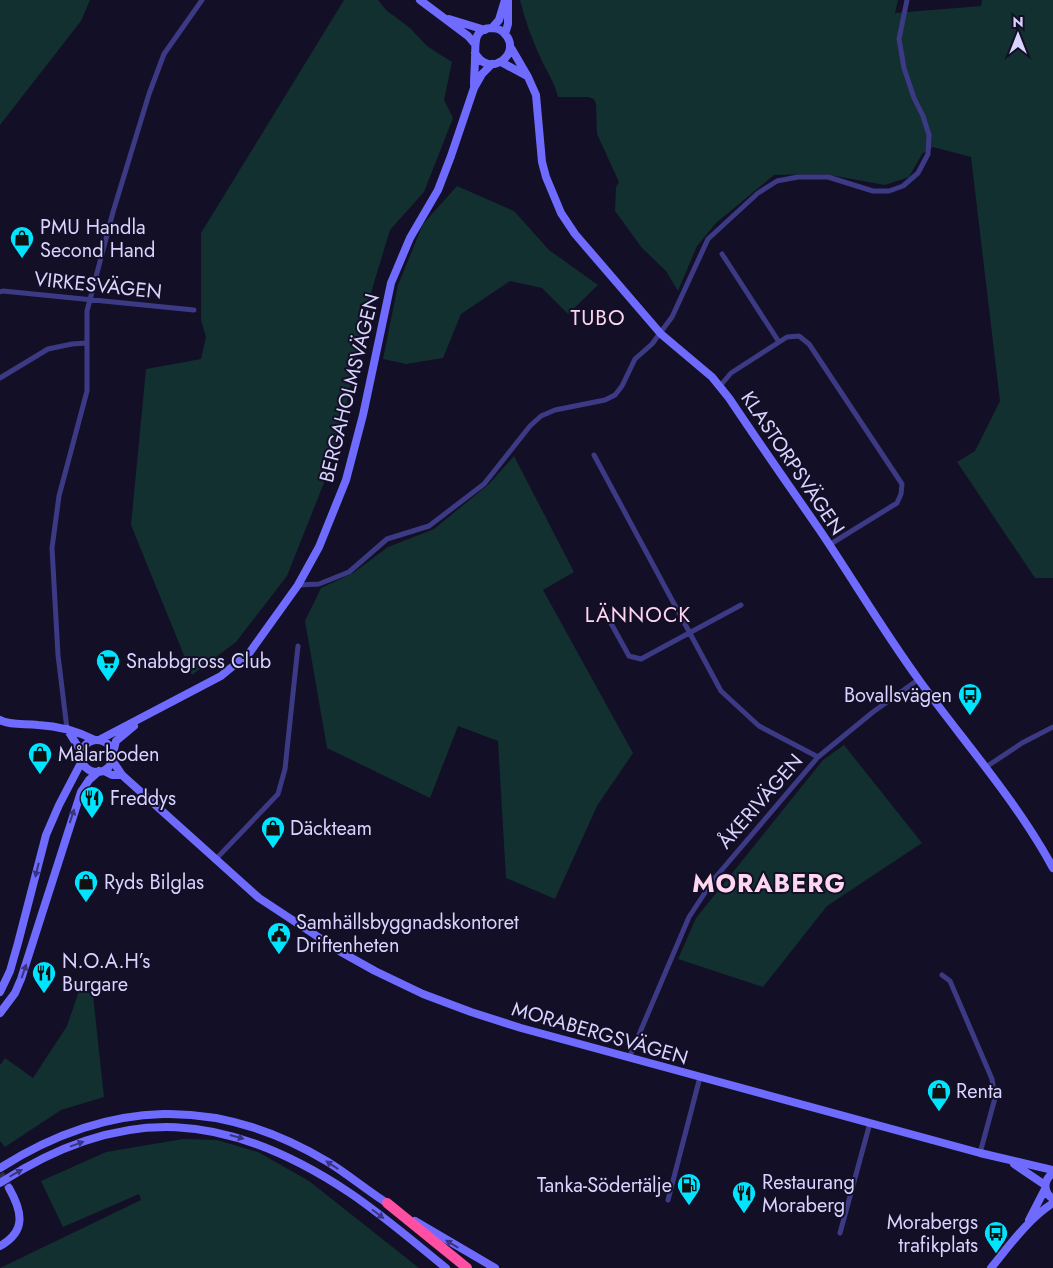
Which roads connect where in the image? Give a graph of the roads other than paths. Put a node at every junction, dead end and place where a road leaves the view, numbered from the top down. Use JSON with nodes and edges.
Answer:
{"nodes":[{"id":1,"x":202,"y":0,"type":"edge"},
{"id":2,"x":420,"y":0,"type":"edge"},
{"id":3,"x":507,"y":0,"type":"edge"},
{"id":4,"x":906,"y":0,"type":"edge"},
{"id":5,"x":442,"y":17,"type":"junction"},
{"id":6,"x":489,"y":29,"type":"junction"},
{"id":7,"x":505,"y":34,"type":"junction"},
{"id":8,"x":474,"y":43,"type":"junction"},
{"id":9,"x":510,"y":46,"type":"junction"},
{"id":10,"x":475,"y":53,"type":"junction"},
{"id":11,"x":501,"y":62,"type":"junction"},
{"id":12,"x":492,"y":64,"type":"junction"},
{"id":13,"x":528,"y":77,"type":"junction"},
{"id":14,"x":474,"y":88,"type":"junction"},
{"id":15,"x":722,"y":254,"type":"dead end"},
{"id":16,"x":0,"y":292,"type":"edge"},
{"id":17,"x":90,"y":300,"type":"junction"},
{"id":18,"x":194,"y":310,"type":"dead end"},
{"id":19,"x":661,"y":334,"type":"junction"},
{"id":20,"x":779,"y":342,"type":"junction"},
{"id":21,"x":87,"y":343,"type":"junction"},
{"id":22,"x":0,"y":378,"type":"edge"},
{"id":23,"x":720,"y":386,"type":"junction"},
{"id":24,"x":594,"y":455,"type":"dead end"},
{"id":25,"x":829,"y":545,"type":"junction"},
{"id":26,"x":298,"y":585,"type":"junction"},
{"id":27,"x":741,"y":605,"type":"dead end"},
{"id":28,"x":607,"y":616,"type":"dead end"},
{"id":29,"x":690,"y":634,"type":"junction"},
{"id":30,"x":298,"y":646,"type":"dead end"},
{"id":31,"x":919,"y":680,"type":"junction"},
{"id":32,"x":143,"y":718,"type":"junction"},
{"id":33,"x":0,"y":720,"type":"edge"},
{"id":34,"x":1053,"y":727,"type":"edge"},
{"id":35,"x":66,"y":729,"type":"junction"},
{"id":36,"x":97,"y":740,"type":"junction"},
{"id":37,"x":82,"y":757,"type":"junction"},
{"id":38,"x":112,"y":757,"type":"junction"},
{"id":39,"x":818,"y":757,"type":"junction"},
{"id":40,"x":986,"y":767,"type":"junction"},
{"id":41,"x":102,"y":771,"type":"junction"},
{"id":42,"x":122,"y":775,"type":"junction"},
{"id":43,"x":216,"y":859,"type":"junction"},
{"id":44,"x":1053,"y":868,"type":"edge"},
{"id":45,"x":942,"y":975,"type":"dead end"},
{"id":46,"x":0,"y":992,"type":"edge"},
{"id":47,"x":0,"y":1013,"type":"edge"},
{"id":48,"x":629,"y":1058,"type":"junction"},
{"id":49,"x":700,"y":1078,"type":"junction"},
{"id":50,"x":870,"y":1123,"type":"junction"},
{"id":51,"x":980,"y":1153,"type":"junction"},
{"id":52,"x":1011,"y":1161,"type":"junction"},
{"id":53,"x":0,"y":1168,"type":"edge"},
{"id":54,"x":1053,"y":1171,"type":"edge"},
{"id":55,"x":0,"y":1183,"type":"edge"},
{"id":56,"x":1045,"y":1187,"type":"junction"},
{"id":57,"x":9,"y":1188,"type":"tunnel mouth"},
{"id":58,"x":668,"y":1200,"type":"dead end"},
{"id":59,"x":1053,"y":1200,"type":"edge"},
{"id":60,"x":386,"y":1203,"type":"junction"},
{"id":61,"x":1053,"y":1204,"type":"edge"},
{"id":62,"x":1023,"y":1230,"type":"junction"},
{"id":63,"x":840,"y":1233,"type":"dead end"},
{"id":64,"x":0,"y":1246,"type":"edge"},
{"id":65,"x":446,"y":1268,"type":"edge"},
{"id":66,"x":467,"y":1268,"type":"edge"},
{"id":67,"x":495,"y":1268,"type":"edge"},
{"id":68,"x":991,"y":1268,"type":"edge"}],
"edges":[{"from":1,"to":17,"type":"street"},
{"from":2,"to":5,"type":"main road"},
{"from":3,"to":6,"type":"main road"},
{"from":3,"to":7,"type":"main road"},
{"from":4,"to":19,"type":"street"},
{"from":5,"to":6,"type":"main road"},
{"from":5,"to":8,"type":"main road"},
{"from":6,"to":7,"type":"main road"},
{"from":6,"to":8,"type":"main road"},
{"from":7,"to":9,"type":"main road"},
{"from":8,"to":10,"type":"main road","name":"BERGAHOLMSVÄGEN"},
{"from":9,"to":11,"type":"main road"},
{"from":9,"to":13,"type":"main road","name":"KLASTORPSVÄGEN"},
{"from":10,"to":12,"type":"main road"},
{"from":10,"to":14,"type":"main road","name":"BERGAHOLMSVÄGEN"},
{"from":11,"to":12,"type":"main road"},
{"from":11,"to":13,"type":"main road"},
{"from":12,"to":14,"type":"main road","name":"BERGAHOLMSVÄGEN"},
{"from":13,"to":19,"type":"main road","name":"KLASTORPSVÄGEN"},
{"from":14,"to":26,"type":"main road","name":"BERGAHOLMSVÄGEN"},
{"from":15,"to":20,"type":"street"},
{"from":16,"to":17,"type":"street","name":"VIRKESVÄGEN"},
{"from":17,"to":18,"type":"street","name":"VIRKESVÄGEN"},
{"from":17,"to":21,"type":"street"},
{"from":19,"to":23,"type":"main road","name":"KLASTORPSVÄGEN"},
{"from":19,"to":26,"type":"street"},
{"from":20,"to":23,"type":"street"},
{"from":20,"to":25,"type":"street"},
{"from":21,"to":22,"type":"street"},
{"from":21,"to":35,"type":"street"},
{"from":23,"to":25,"type":"main road","name":"KLASTORPSVÄGEN"},
{"from":24,"to":29,"type":"street"},
{"from":25,"to":31,"type":"main road","name":"KLASTORPSVÄGEN"},
{"from":26,"to":32,"type":"main road","name":"BERGAHOLMSVÄGEN"},
{"from":27,"to":29,"type":"street"},
{"from":28,"to":29,"type":"street"},
{"from":29,"to":39,"type":"street"},
{"from":30,"to":43,"type":"street"},
{"from":31,"to":39,"type":"street","name":"ÅKERIVÄGEN"},
{"from":31,"to":40,"type":"main road","name":"KLASTORPSVÄGEN"},
{"from":32,"to":36,"type":"main road","name":"BERGAHOLMSVÄGEN"},
{"from":32,"to":38,"type":"main road","name":"BERGAHOLMSVÄGEN"},
{"from":33,"to":35,"type":"main road"},
{"from":34,"to":40,"type":"street"},
{"from":35,"to":36,"type":"main road"},
{"from":35,"to":37,"type":"main road"},
{"from":36,"to":37,"type":"main road"},
{"from":36,"to":38,"type":"main road"},
{"from":37,"to":41,"type":"main road"},
{"from":37,"to":46,"type":"main road","one_way":true},
{"from":38,"to":41,"type":"main road"},
{"from":38,"to":42,"type":"main road","name":"MORABERGSVÄGEN"},
{"from":39,"to":48,"type":"street","name":"ÅKERIVÄGEN"},
{"from":40,"to":44,"type":"main road","name":"KLASTORPSVÄGEN"},
{"from":41,"to":42,"type":"main road","name":"MORABERGSVÄGEN"},
{"from":47,"to":41,"type":"main road","one_way":true},
{"from":42,"to":43,"type":"main road","name":"MORABERGSVÄGEN"},
{"from":43,"to":48,"type":"main road","name":"MORABERGSVÄGEN"},
{"from":45,"to":51,"type":"street"},
{"from":48,"to":49,"type":"main road","name":"MORABERGSVÄGEN"},
{"from":49,"to":50,"type":"main road","name":"MORABERGSVÄGEN"},
{"from":49,"to":58,"type":"street"},
{"from":50,"to":51,"type":"main road","name":"MORABERGSVÄGEN"},
{"from":50,"to":63,"type":"street"},
{"from":51,"to":52,"type":"main road","name":"MORABERGSVÄGEN"},
{"from":52,"to":54,"type":"main road","name":"MORABERGSVÄGEN"},
{"from":52,"to":56,"type":"main road","name":"MORABERGSVÄGEN"},
{"from":60,"to":53,"type":"main road","one_way":true},
{"from":54,"to":56,"type":"main road"},
{"from":55,"to":65,"type":"main road","one_way":true},
{"from":56,"to":59,"type":"main road","name":"MORABERGSVÄGEN"},
{"from":56,"to":62,"type":"main road"},
{"from":57,"to":64,"type":"main road"},
{"from":60,"to":66,"type":"highway"},
{"from":67,"to":60,"type":"main road","one_way":true},
{"from":61,"to":62,"type":"main road"},
{"from":62,"to":68,"type":"main road"}]}
